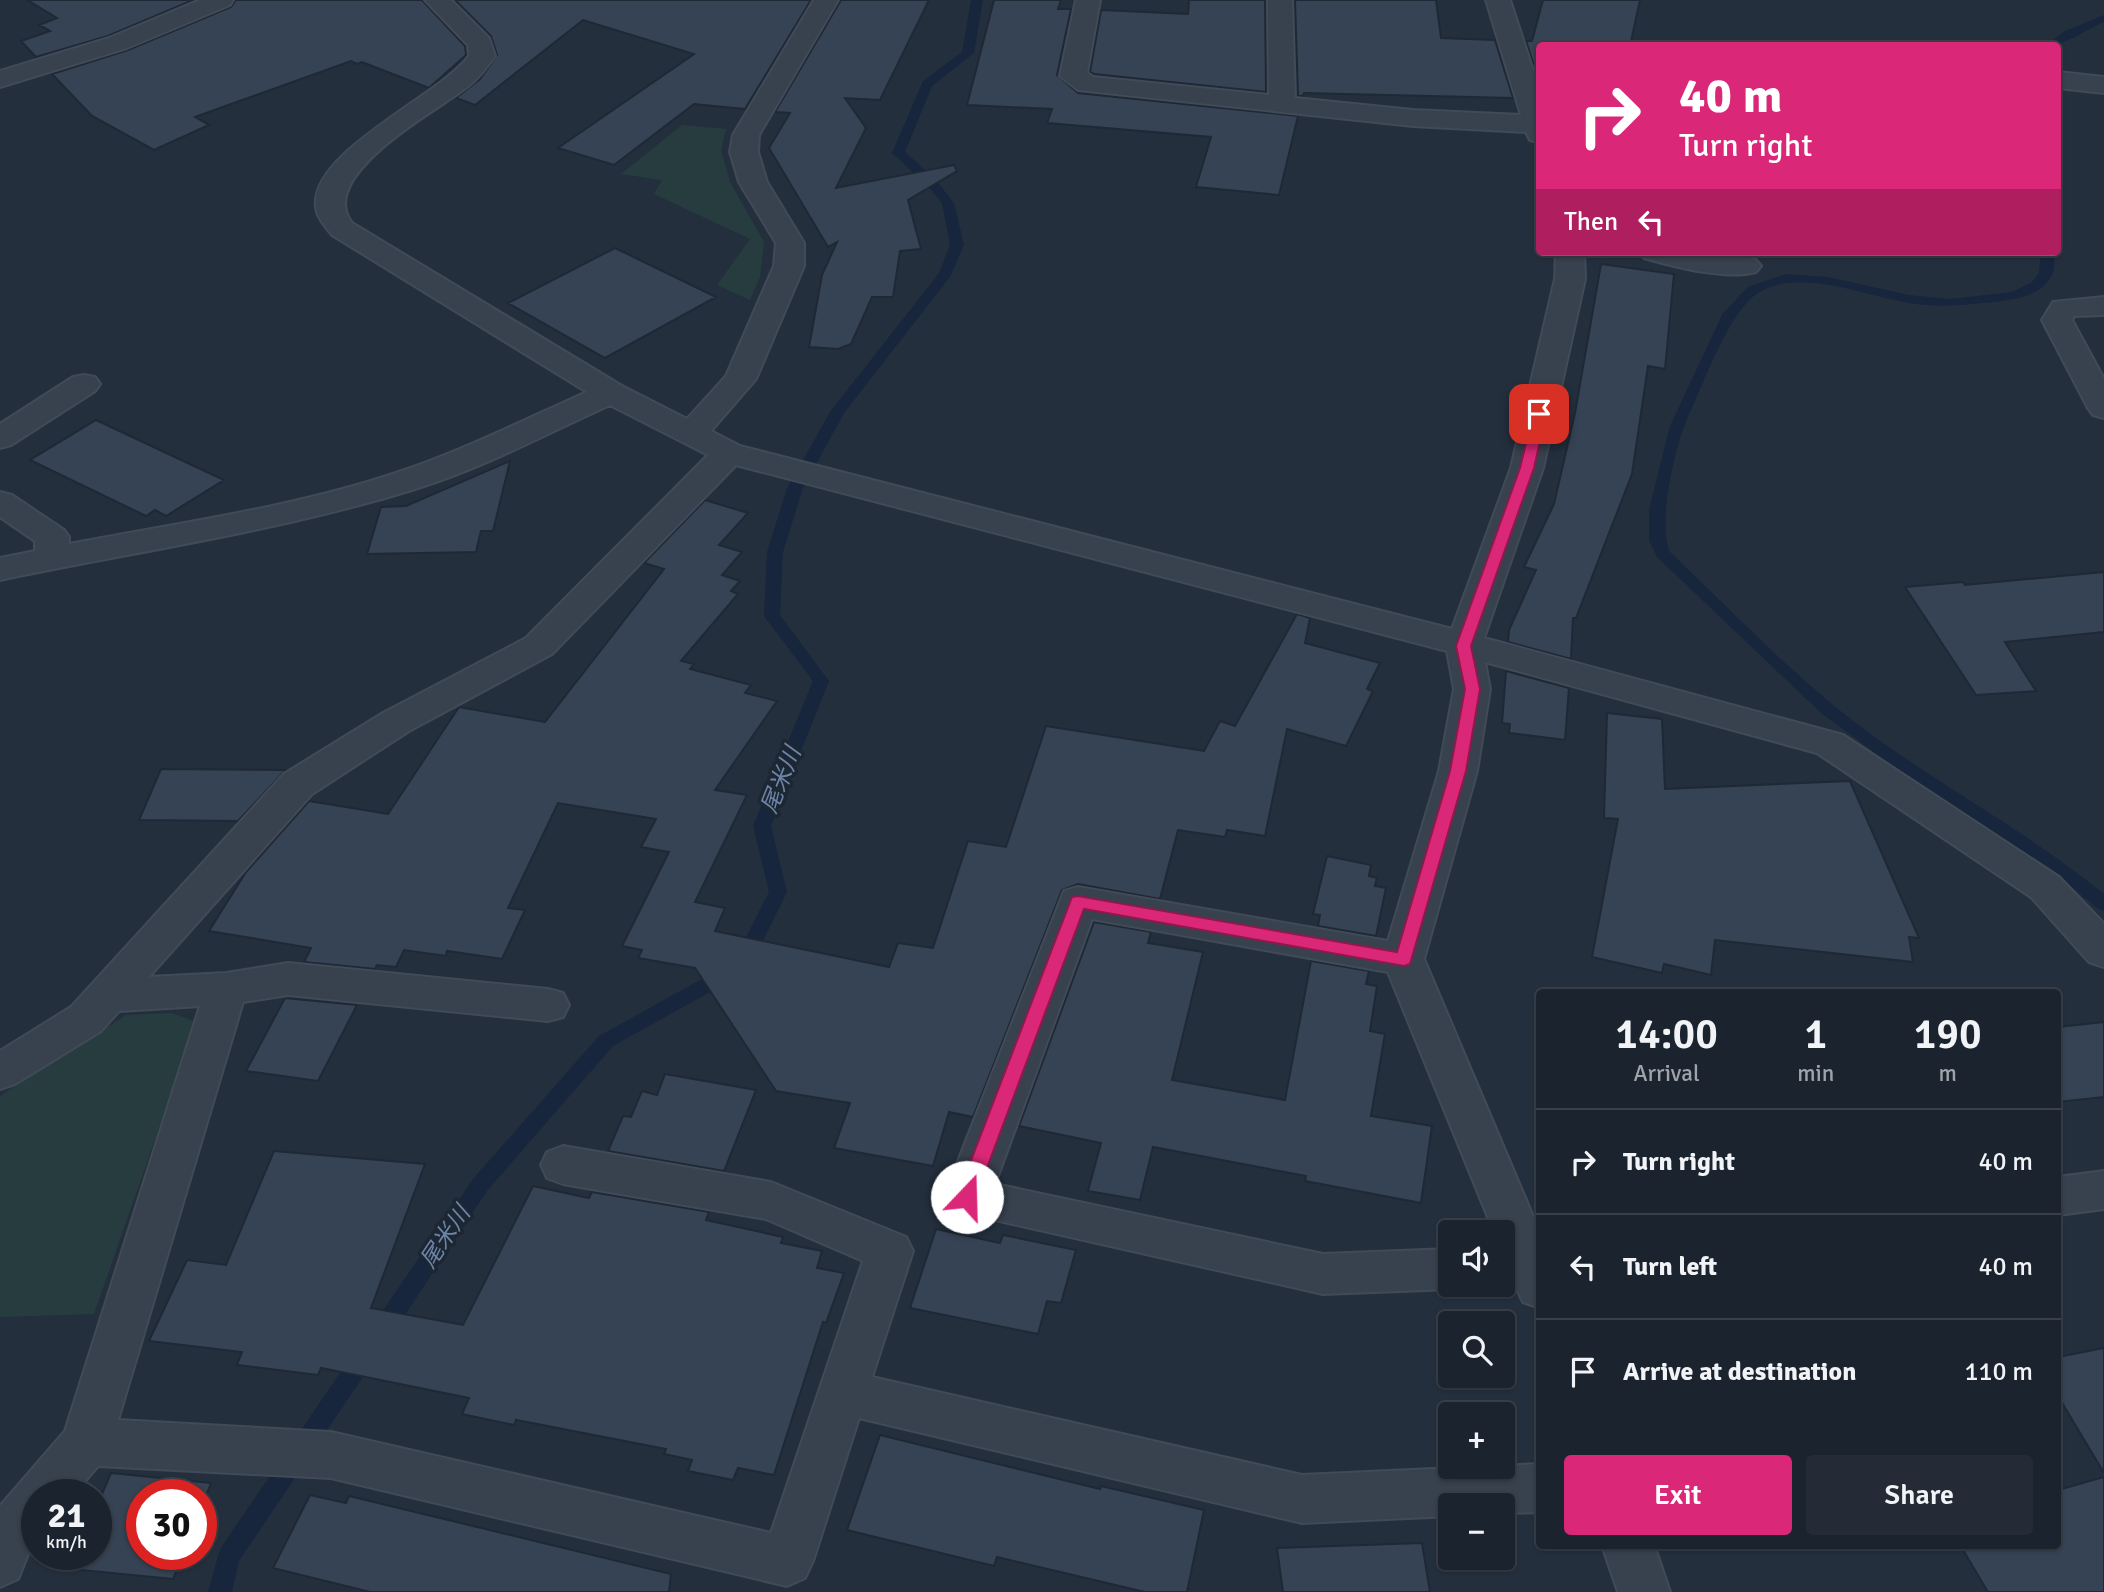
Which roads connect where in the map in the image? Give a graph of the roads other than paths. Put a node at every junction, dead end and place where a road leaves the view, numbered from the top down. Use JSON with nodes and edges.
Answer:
{"nodes":[{"id":1,"x":221,"y":0,"type":"edge"},
{"id":2,"x":437,"y":0,"type":"edge"},
{"id":3,"x":826,"y":0,"type":"edge"},
{"id":4,"x":1088,"y":0,"type":"edge"},
{"id":5,"x":1280,"y":0,"type":"edge"},
{"id":6,"x":1498,"y":0,"type":"edge"},
{"id":7,"x":0,"y":79,"type":"edge"},
{"id":8,"x":2061,"y":80,"type":"edge"},
{"id":9,"x":2104,"y":85,"type":"edge"},
{"id":10,"x":1282,"y":104,"type":"junction"},
{"id":11,"x":1536,"y":123,"type":"edge"},
{"id":12,"x":1536,"y":129,"type":"edge"},
{"id":13,"x":1570,"y":256,"type":"edge"},
{"id":14,"x":1669,"y":256,"type":"edge"},
{"id":15,"x":1746,"y":266,"type":"dead end"},
{"id":16,"x":2104,"y":306,"type":"edge"},
{"id":17,"x":84,"y":384,"type":"dead end"},
{"id":18,"x":611,"y":393,"type":"junction"},
{"id":19,"x":2104,"y":408,"type":"edge"},
{"id":20,"x":690,"y":434,"type":"junction"},
{"id":21,"x":0,"y":438,"type":"edge"},
{"id":22,"x":729,"y":453,"type":"junction"},
{"id":23,"x":0,"y":502,"type":"edge"},
{"id":24,"x":52,"y":558,"type":"junction"},
{"id":25,"x":0,"y":569,"type":"edge"},
{"id":26,"x":1464,"y":646,"type":"junction"},
{"id":27,"x":2104,"y":951,"type":"edge"},
{"id":28,"x":1404,"y":960,"type":"junction"},
{"id":29,"x":226,"y":989,"type":"junction"},
{"id":30,"x":109,"y":995,"type":"junction"},
{"id":31,"x":548,"y":1005,"type":"dead end"},
{"id":32,"x":0,"y":1072,"type":"edge"},
{"id":33,"x":563,"y":1165,"type":"dead end"},
{"id":34,"x":2104,"y":1190,"type":"edge"},
{"id":35,"x":2061,"y":1196,"type":"edge"},
{"id":36,"x":1438,"y":1270,"type":"edge"},
{"id":37,"x":1525,"y":1274,"type":"edge"},
{"id":38,"x":844,"y":1392,"type":"junction"},
{"id":39,"x":86,"y":1443,"type":"junction"},
{"id":40,"x":55,"y":1479,"type":"edge"},
{"id":41,"x":1536,"y":1488,"type":"edge"},
{"id":42,"x":21,"y":1520,"type":"edge"},
{"id":43,"x":1629,"y":1549,"type":"edge"},
{"id":44,"x":0,"y":1562,"type":"edge"},
{"id":45,"x":1644,"y":1592,"type":"edge"}],
"edges":[{"from":1,"to":7,"type":"street"},
{"from":2,"to":18,"type":"street"},
{"from":3,"to":20,"type":"street"},
{"from":4,"to":10,"type":"street"},
{"from":5,"to":10,"type":"street"},
{"from":6,"to":11,"type":"street"},
{"from":8,"to":9,"type":"street"},
{"from":10,"to":12,"type":"street"},
{"from":13,"to":26,"type":"street"},
{"from":14,"to":15,"type":"street"},
{"from":16,"to":19,"type":"street"},
{"from":17,"to":21,"type":"street"},
{"from":18,"to":20,"type":"street"},
{"from":18,"to":24,"type":"street"},
{"from":20,"to":22,"type":"street"},
{"from":22,"to":26,"type":"street"},
{"from":22,"to":30,"type":"street"},
{"from":23,"to":24,"type":"street"},
{"from":24,"to":25,"type":"street"},
{"from":26,"to":27,"type":"street"},
{"from":26,"to":28,"type":"street"},
{"from":28,"to":36,"type":"street"},
{"from":28,"to":37,"type":"street"},
{"from":29,"to":30,"type":"street"},
{"from":29,"to":31,"type":"street"},
{"from":29,"to":39,"type":"street"},
{"from":30,"to":32,"type":"street"},
{"from":33,"to":38,"type":"street"},
{"from":34,"to":35,"type":"street"},
{"from":38,"to":39,"type":"street"},
{"from":38,"to":41,"type":"street"},
{"from":39,"to":40,"type":"street"},
{"from":42,"to":44,"type":"street"},
{"from":43,"to":45,"type":"street"}]}
